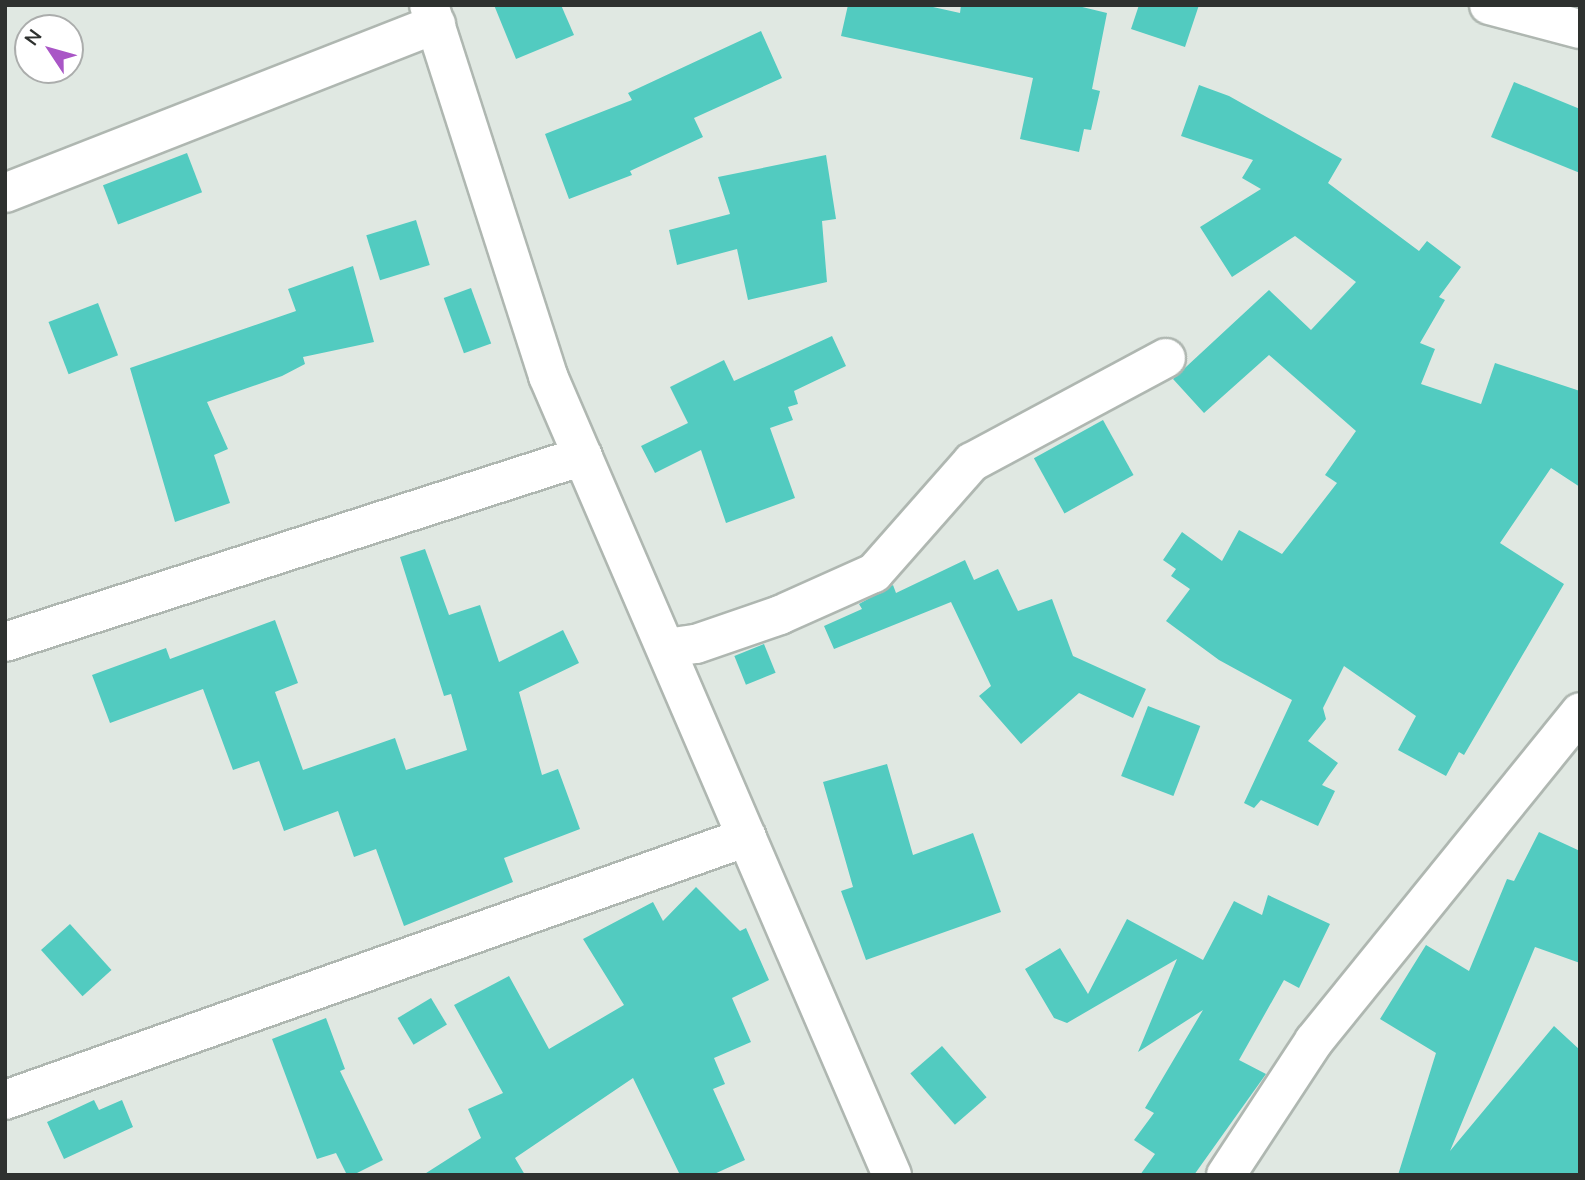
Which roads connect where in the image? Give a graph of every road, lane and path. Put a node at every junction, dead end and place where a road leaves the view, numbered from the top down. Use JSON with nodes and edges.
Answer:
{"nodes":[{"id":1,"x":1489,"y":5,"type":"edge"},
{"id":2,"x":433,"y":15,"type":"edge"},
{"id":3,"x":1580,"y":29,"type":"edge"},
{"id":4,"x":5,"y":192,"type":"edge"},
{"id":5,"x":1166,"y":358,"type":"dead end"},
{"id":6,"x":583,"y":456,"type":"junction"},
{"id":7,"x":5,"y":642,"type":"edge"},
{"id":8,"x":666,"y":648,"type":"junction"},
{"id":9,"x":1580,"y":712,"type":"edge"},
{"id":10,"x":747,"y":837,"type":"junction"},
{"id":11,"x":5,"y":1100,"type":"edge"},
{"id":12,"x":892,"y":1175,"type":"edge"},
{"id":13,"x":1226,"y":1175,"type":"edge"}],
"edges":[{"from":1,"to":3,"type":"street"},
{"from":2,"to":4,"type":"street"},
{"from":2,"to":6,"type":"street"},
{"from":5,"to":8,"type":"street"},
{"from":6,"to":7,"type":"street"},
{"from":6,"to":8,"type":"street"},
{"from":8,"to":10,"type":"street"},
{"from":9,"to":13,"type":"street"},
{"from":10,"to":11,"type":"street"},
{"from":10,"to":12,"type":"street"}]}
